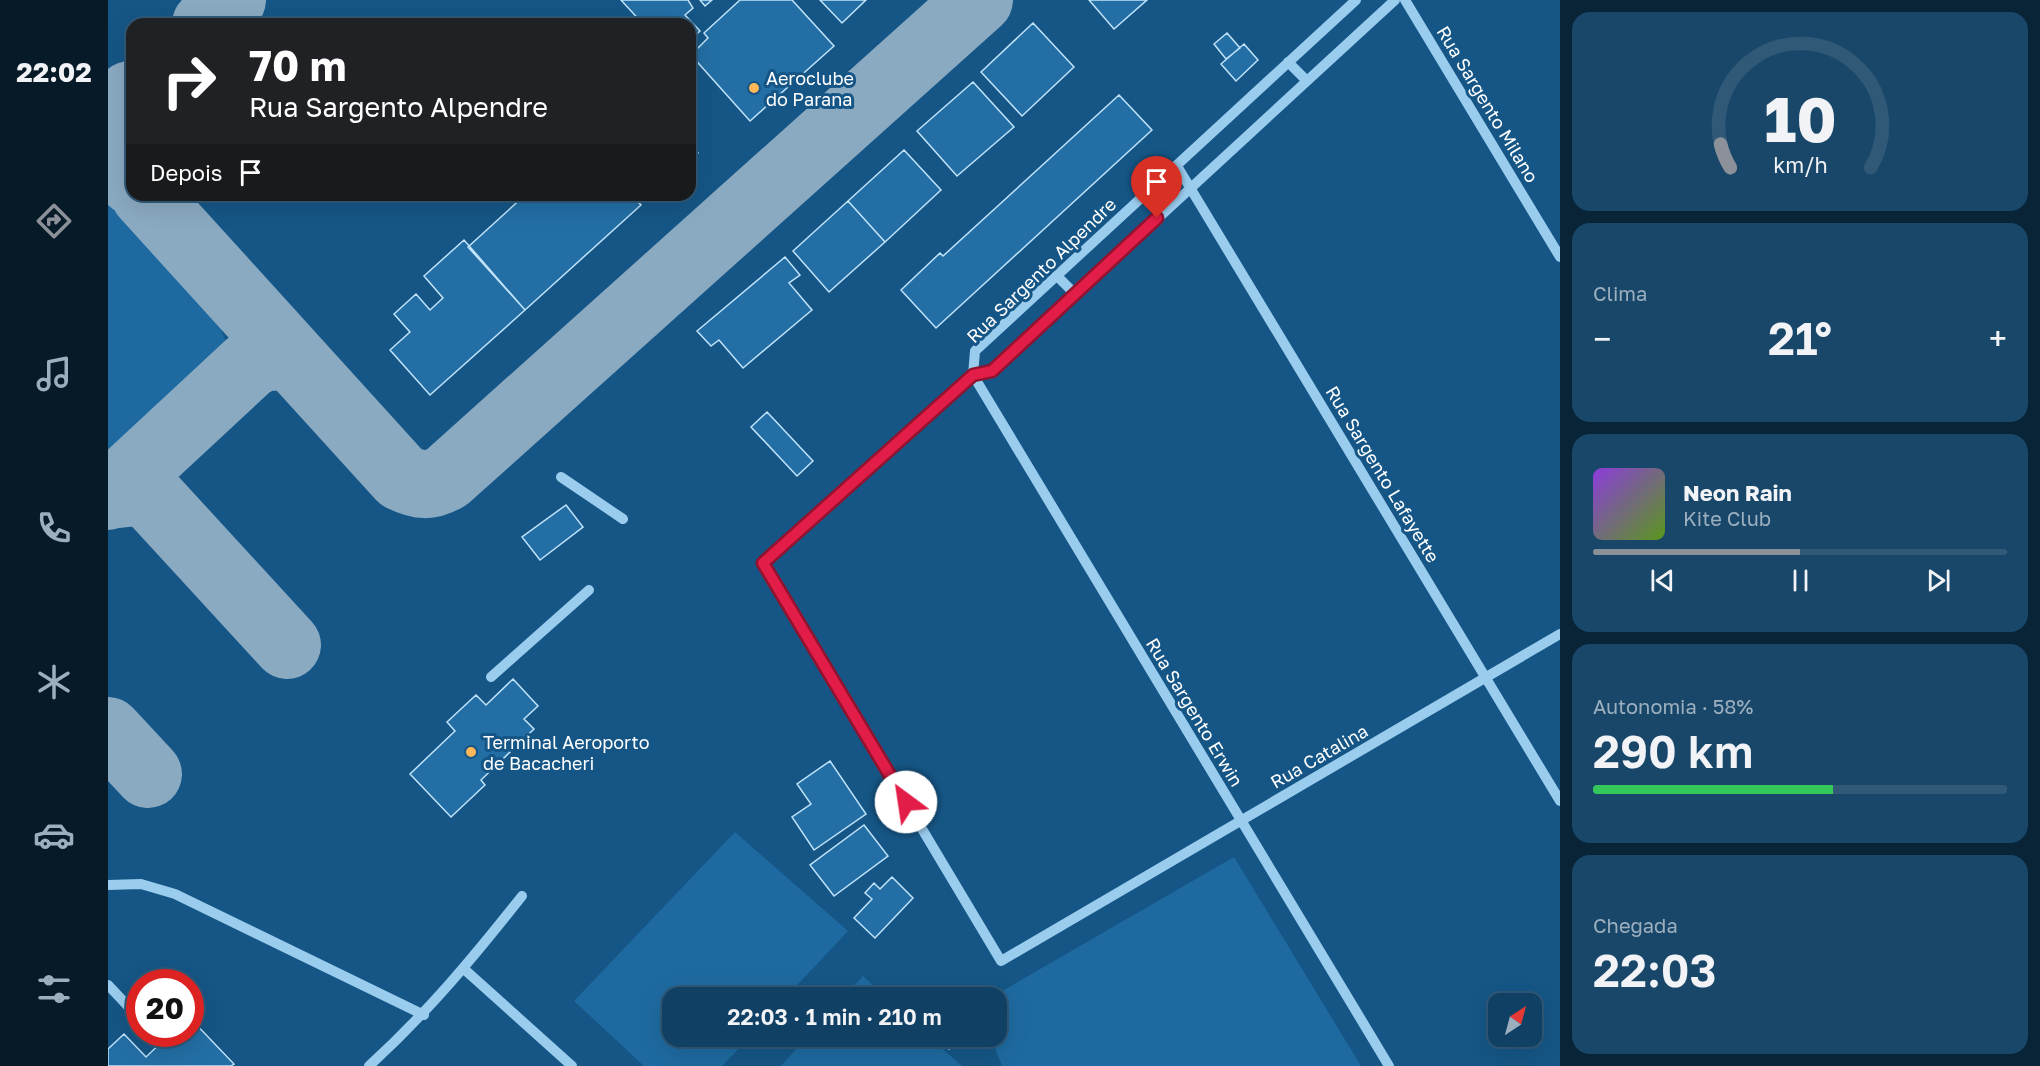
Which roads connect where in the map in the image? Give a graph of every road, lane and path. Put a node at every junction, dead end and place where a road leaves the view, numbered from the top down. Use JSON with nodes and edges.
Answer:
{"nodes":[{"id":1,"x":1356,"y":0,"type":"edge"},
{"id":2,"x":1395,"y":0,"type":"edge"},
{"id":3,"x":1405,"y":0,"type":"edge"},
{"id":4,"x":1288,"y":62,"type":"junction"},
{"id":5,"x":1307,"y":81,"type":"junction"},
{"id":6,"x":1177,"y":165,"type":"junction"},
{"id":7,"x":1190,"y":188,"type":"junction"},
{"id":8,"x":1560,"y":257,"type":"edge"},
{"id":9,"x":1057,"y":276,"type":"junction"},
{"id":10,"x":1075,"y":294,"type":"junction"},
{"id":11,"x":973,"y":375,"type":"junction"},
{"id":12,"x":561,"y":477,"type":"dead end"},
{"id":13,"x":623,"y":519,"type":"dead end"},
{"id":14,"x":589,"y":590,"type":"dead end"},
{"id":15,"x":1560,"y":634,"type":"edge"},
{"id":16,"x":491,"y":677,"type":"dead end"},
{"id":17,"x":1486,"y":677,"type":"junction"},
{"id":18,"x":1560,"y":801,"type":"edge"},
{"id":19,"x":1241,"y":820,"type":"junction"},
{"id":20,"x":108,"y":885,"type":"edge"},
{"id":21,"x":522,"y":896,"type":"dead end"},
{"id":22,"x":1001,"y":961,"type":"joint"},
{"id":23,"x":464,"y":969,"type":"junction"},
{"id":24,"x":108,"y":985,"type":"edge"},
{"id":25,"x":126,"y":1004,"type":"edge"},
{"id":26,"x":423,"y":1015,"type":"junction"},
{"id":27,"x":376,"y":1064,"type":"edge"},
{"id":28,"x":572,"y":1066,"type":"edge"},
{"id":29,"x":1389,"y":1066,"type":"edge"}],
"edges":[{"from":1,"to":4,"type":"lane","name":"Rua Sargento Alpendre"},
{"from":2,"to":5,"type":"lane","name":"Rua Sargento Alpendre"},
{"from":3,"to":8,"type":"lane","name":"Rua Sargento Milano"},
{"from":4,"to":5,"type":"lane"},
{"from":4,"to":6,"type":"lane","name":"Rua Sargento Alpendre"},
{"from":5,"to":7,"type":"lane","name":"Rua Sargento Alpendre"},
{"from":6,"to":7,"type":"lane","name":"Rua Sargento Lafayette"},
{"from":6,"to":9,"type":"lane","name":"Rua Sargento Alpendre"},
{"from":7,"to":10,"type":"lane","name":"Rua Sargento Alpendre"},
{"from":7,"to":17,"type":"lane","name":"Rua Sargento Lafayette"},
{"from":9,"to":10,"type":"lane"},
{"from":9,"to":11,"type":"lane","name":"Rua Sargento Alpendre"},
{"from":10,"to":11,"type":"lane","name":"Rua Sargento Alpendre"},
{"from":11,"to":19,"type":"lane","name":"Rua Sargento Erwin"},
{"from":11,"to":22,"type":"lane","name":"Rua Sargento Alpendre"},
{"from":12,"to":13,"type":"lane"},
{"from":14,"to":16,"type":"lane"},
{"from":15,"to":17,"type":"lane","name":"Rua Catalina"},
{"from":17,"to":18,"type":"lane","name":"Rua Sargento Lafayette"},
{"from":17,"to":19,"type":"lane","name":"Rua Catalina"},
{"from":19,"to":22,"type":"lane","name":"Rua Catalina"},
{"from":19,"to":29,"type":"lane","name":"Rua Sargento Erwin"},
{"from":20,"to":26,"type":"lane"},
{"from":21,"to":23,"type":"lane"},
{"from":23,"to":26,"type":"lane"},
{"from":23,"to":28,"type":"lane"},
{"from":24,"to":25,"type":"lane"},
{"from":26,"to":27,"type":"lane"}]}
